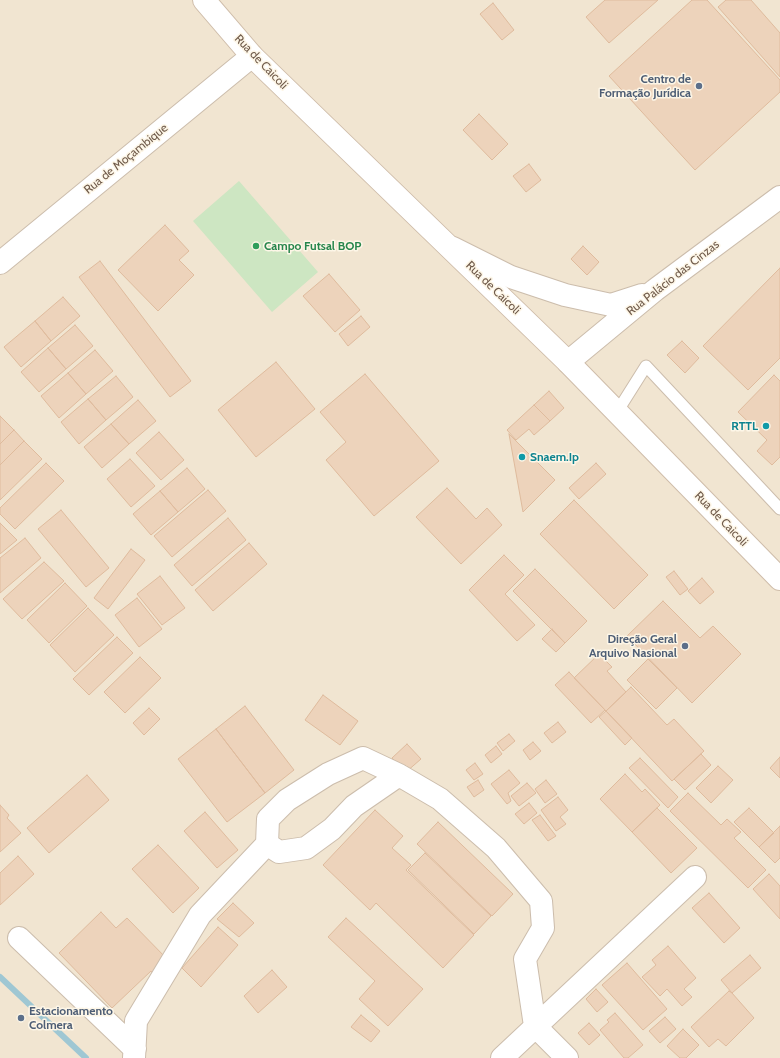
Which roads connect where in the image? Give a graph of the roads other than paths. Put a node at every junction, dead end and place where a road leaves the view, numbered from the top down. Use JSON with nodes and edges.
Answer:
{"nodes":[{"id":1,"x":204,"y":0,"type":"edge"},
{"id":2,"x":252,"y":56,"type":"junction"},
{"id":3,"x":780,"y":197,"type":"edge"},
{"id":4,"x":450,"y":247,"type":"junction"},
{"id":5,"x":0,"y":263,"type":"edge"},
{"id":6,"x":655,"y":290,"type":"junction"},
{"id":7,"x":568,"y":362,"type":"junction"},
{"id":8,"x":617,"y":412,"type":"junction"},
{"id":9,"x":780,"y":509,"type":"edge"},
{"id":10,"x":780,"y":579,"type":"edge"},
{"id":11,"x":399,"y":776,"type":"junction"},
{"id":12,"x":267,"y":844,"type":"junction"},
{"id":13,"x":695,"y":877,"type":"dead end"},
{"id":14,"x":19,"y":938,"type":"dead end"},
{"id":15,"x":535,"y":1026,"type":"junction"},
{"id":16,"x":134,"y":1054,"type":"edge"},
{"id":17,"x":502,"y":1058,"type":"edge"},
{"id":18,"x":567,"y":1058,"type":"edge"}],
"edges":[{"from":1,"to":2,"type":"street","name":"Rua de Caicoli"},
{"from":2,"to":4,"type":"street","name":"Rua de Caicoli"},
{"from":2,"to":5,"type":"street","name":"Rua de Moçambique"},
{"from":3,"to":6,"type":"street","name":"Rua Palácio das Cinzas"},
{"from":4,"to":6,"type":"street"},
{"from":4,"to":7,"type":"street","name":"Rua de Caicoli"},
{"from":6,"to":7,"type":"street","name":"Rua Palácio das Cinzas"},
{"from":7,"to":8,"type":"street","name":"Rua de Caicoli"},
{"from":8,"to":9,"type":"lane"},
{"from":8,"to":10,"type":"street","name":"Rua de Caicoli"},
{"from":11,"to":12,"type":"street"},
{"from":11,"to":12,"type":"street"},
{"from":11,"to":15,"type":"street"},
{"from":12,"to":16,"type":"street"},
{"from":13,"to":15,"type":"street"},
{"from":14,"to":16,"type":"street"},
{"from":15,"to":17,"type":"street"},
{"from":15,"to":18,"type":"street"}]}
